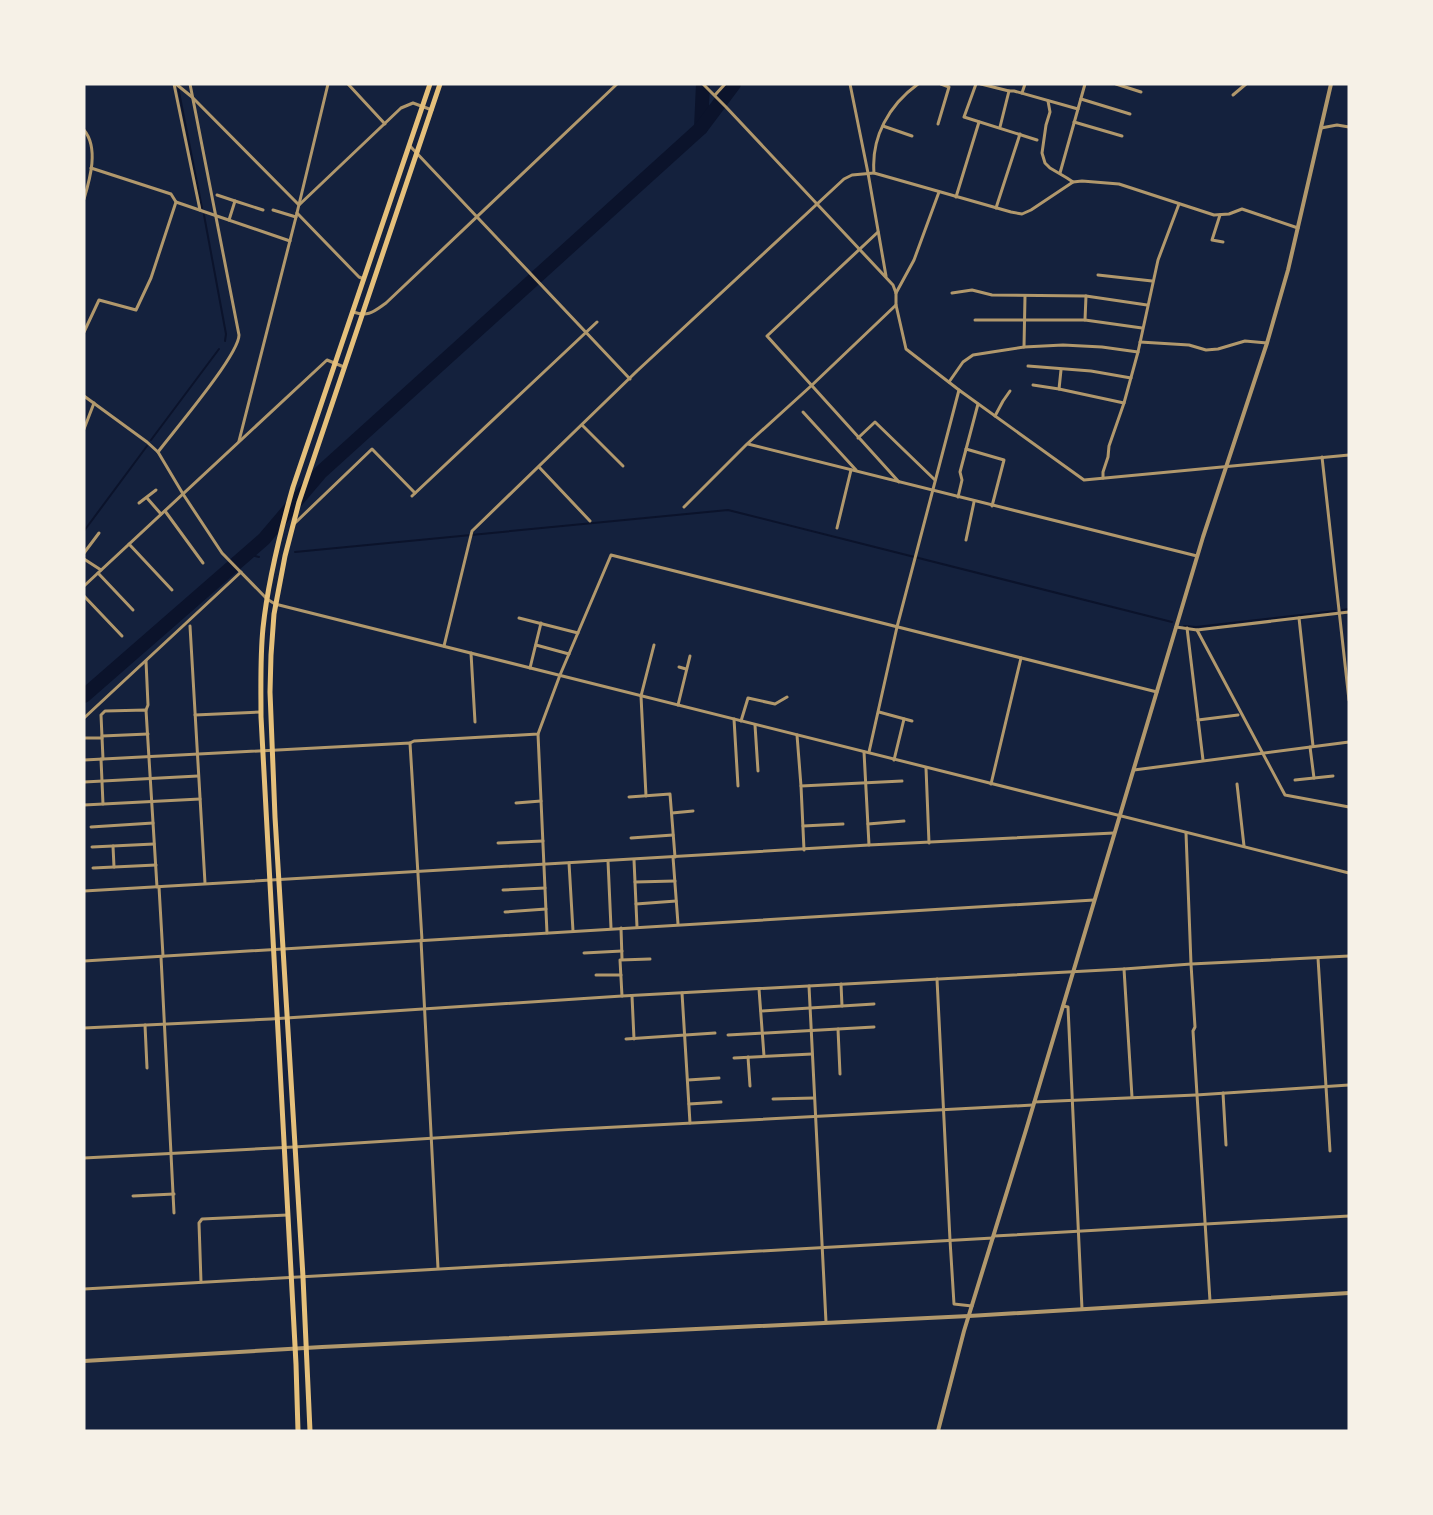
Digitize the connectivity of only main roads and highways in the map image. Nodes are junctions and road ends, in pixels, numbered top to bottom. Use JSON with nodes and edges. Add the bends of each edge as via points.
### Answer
{"nodes":[{"id":1,"x":430,"y":84,"type":"edge"},
{"id":2,"x":440,"y":84,"type":"edge"},
{"id":3,"x":298,"y":1431,"type":"edge"},
{"id":4,"x":310,"y":1431,"type":"edge"}],
"edges":[{"from":1,"to":3,"type":"main road","via":[[293,487],[267,599],[261,712]]},
{"from":2,"to":4,"type":"main road","via":[[308,474],[275,604],[270,692],[272,751]]}]}
